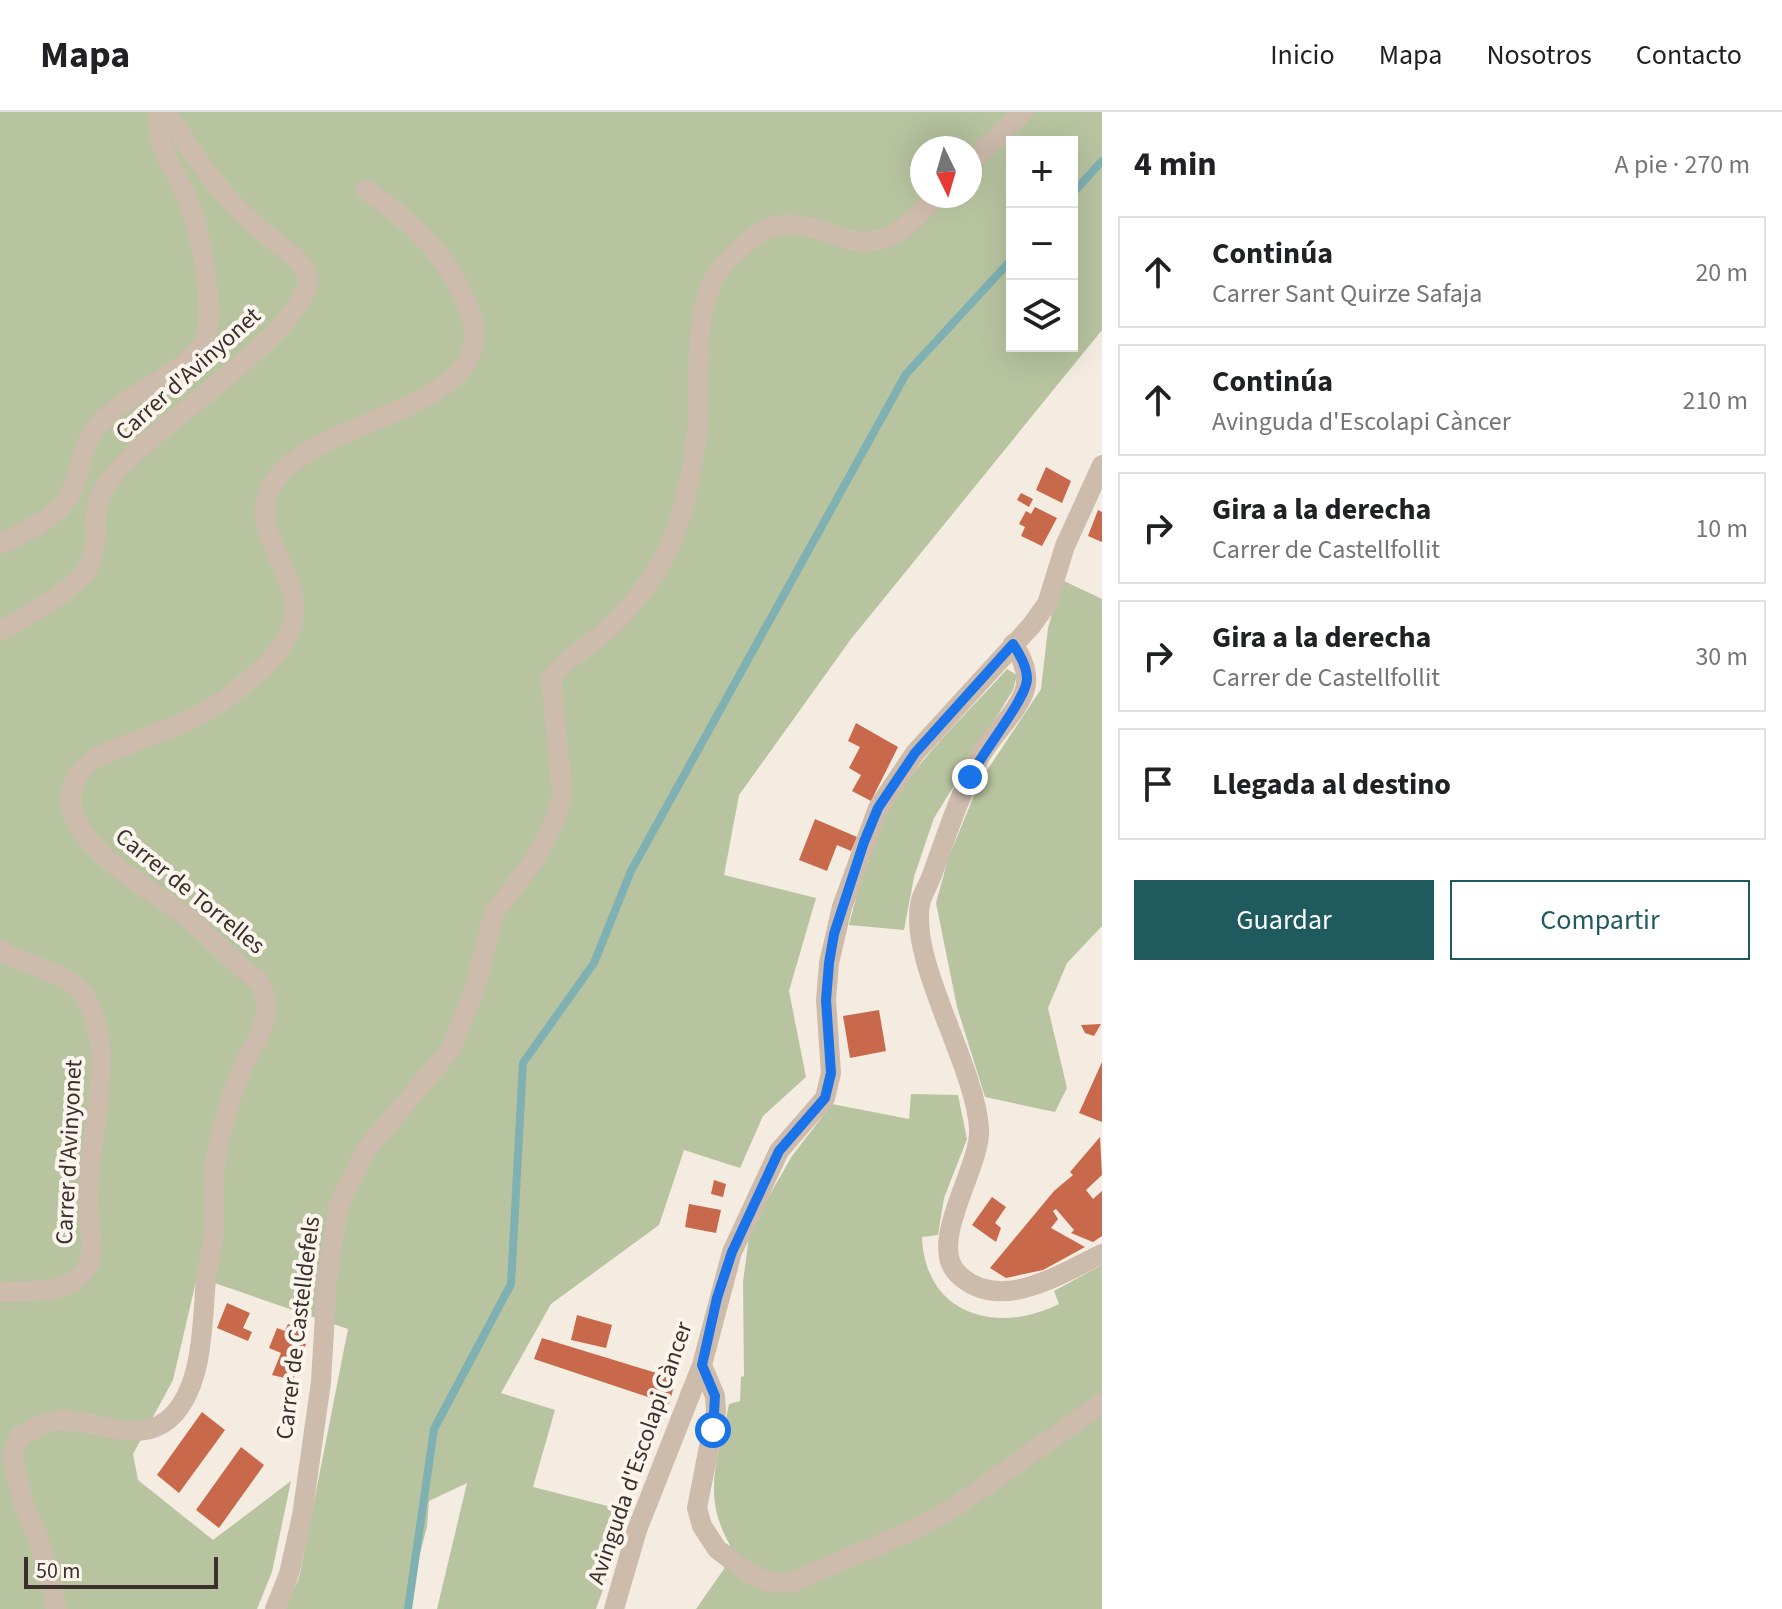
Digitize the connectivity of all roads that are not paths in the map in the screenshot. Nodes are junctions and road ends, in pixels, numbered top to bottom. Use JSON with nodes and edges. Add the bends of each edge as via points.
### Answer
{"nodes":[{"id":1,"x":160,"y":112,"type":"edge"},
{"id":2,"x":167,"y":112,"type":"edge"},
{"id":3,"x":1023,"y":112,"type":"edge"},
{"id":4,"x":982,"y":151,"type":"edge"},
{"id":5,"x":366,"y":190,"type":"dead end"},
{"id":6,"x":924,"y":208,"type":"edge"},
{"id":7,"x":1102,"y":465,"type":"edge"},
{"id":8,"x":0,"y":544,"type":"edge"},
{"id":9,"x":0,"y":631,"type":"edge"},
{"id":10,"x":1013,"y":644,"type":"junction"},
{"id":11,"x":0,"y":950,"type":"edge"},
{"id":12,"x":1102,"y":1254,"type":"edge"},
{"id":13,"x":0,"y":1292,"type":"edge"},
{"id":14,"x":702,"y":1365,"type":"junction"},
{"id":15,"x":1102,"y":1403,"type":"edge"},
{"id":16,"x":57,"y":1609,"type":"edge"},
{"id":17,"x":275,"y":1609,"type":"edge"},
{"id":18,"x":614,"y":1609,"type":"edge"}],
"edges":[{"from":1,"to":8,"type":"street","via":[[162,151],[189,203],[198,238],[208,318],[204,340],[174,369],[113,408],[96,427],[59,512]]},
{"from":2,"to":9,"type":"street","name":"Carrer d'Avinyonet","via":[[243,216],[303,266],[305,292],[275,335],[156,434],[108,483],[97,503],[87,571],[32,614]]},
{"from":3,"to":4,"type":"street"},
{"from":5,"to":16,"type":"street","name":"Carrer de Torrelles","via":[[429,242],[459,283],[477,337],[471,352],[432,396],[334,435],[285,466],[271,488],[266,521],[267,537],[292,582],[287,637],[249,681],[199,715],[90,761],[70,794],[73,814],[97,849],[141,888],[185,915],[259,981],[266,994],[266,1025],[242,1067],[218,1147],[199,1353],[186,1394],[174,1414],[155,1428],[131,1433],[104,1425],[47,1422],[20,1436],[12,1456]]},
{"from":6,"to":17,"type":"street","name":"Carrer de Castelldefels","via":[[899,231],[872,241],[780,223],[757,231],[710,284],[702,324],[697,432],[674,534],[652,578],[627,610],[551,678],[562,792],[556,818],[535,859],[494,913],[475,988],[451,1049],[366,1150],[339,1204],[302,1516]]},
{"from":7,"to":10,"type":"street","name":"Avinguda d'Escolapi Càncer","via":[[1065,546],[1047,604]]},
{"from":10,"to":12,"type":"street","via":[[1027,678],[1024,693],[958,796],[919,914],[925,952],[972,1089],[980,1130],[949,1234],[950,1262],[971,1284],[991,1292],[1012,1292]]},
{"from":10,"to":14,"type":"street","name":"Avinguda d'Escolapi Càncer","via":[[915,753],[878,808],[834,934],[826,1000],[831,1073],[825,1098],[779,1151],[746,1219],[717,1298]]},
{"from":11,"to":13,"type":"street","name":"Carrer d'Avinyonet","via":[[67,978],[78,988],[88,1000],[101,1052],[88,1195],[89,1264],[78,1279],[63,1286]]},
{"from":14,"to":15,"type":"street","via":[[716,1411],[697,1508],[702,1526],[717,1549],[767,1581],[790,1583],[913,1530],[955,1507]]},
{"from":14,"to":18,"type":"street","name":"Avinguda d'Escolapi Càncer","via":[[637,1530]]}]}
